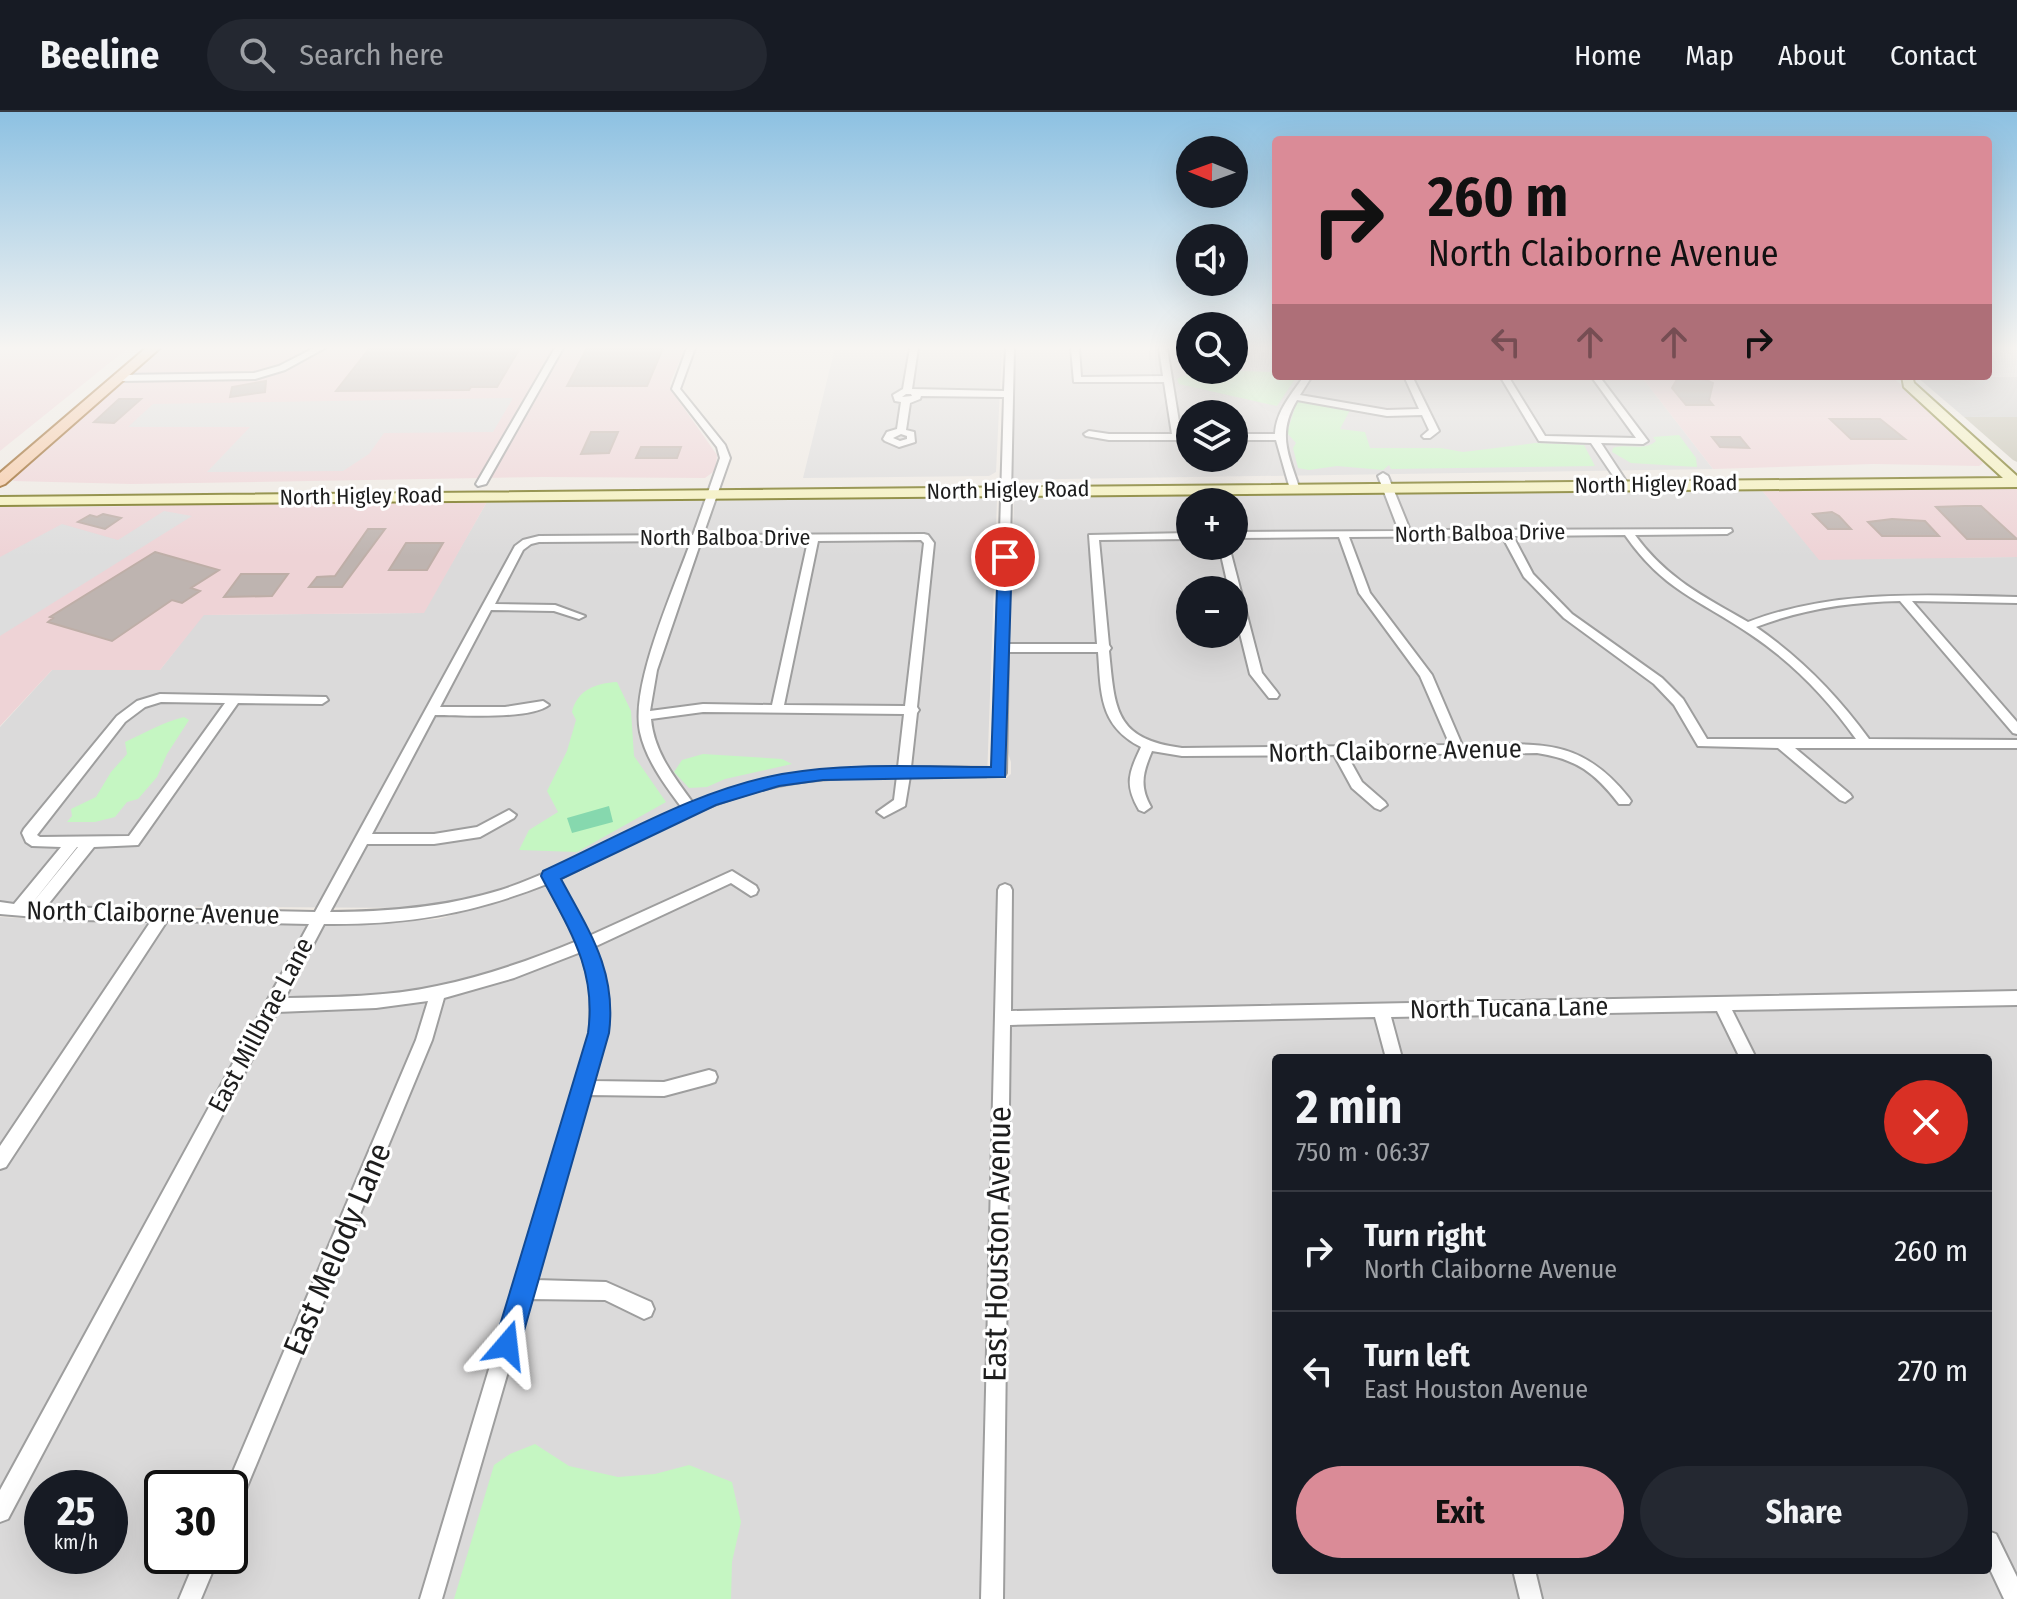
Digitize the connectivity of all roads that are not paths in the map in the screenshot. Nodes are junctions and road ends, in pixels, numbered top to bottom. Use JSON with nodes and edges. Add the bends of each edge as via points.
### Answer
{"nodes":[{"id":1,"x":53,"y":417,"type":"edge"},
{"id":2,"x":73,"y":417,"type":"edge"},
{"id":3,"x":519,"y":417,"type":"edge"},
{"id":4,"x":699,"y":417,"type":"edge"},
{"id":5,"x":905,"y":417,"type":"edge"},
{"id":6,"x":1008,"y":417,"type":"edge"},
{"id":7,"x":1281,"y":417,"type":"edge"},
{"id":8,"x":1427,"y":417,"type":"edge"},
{"id":9,"x":1529,"y":417,"type":"edge"},
{"id":10,"x":1626,"y":417,"type":"edge"},
{"id":11,"x":1955,"y":417,"type":"edge"},
{"id":12,"x":901,"y":431,"type":"dead end"},
{"id":13,"x":1089,"y":434,"type":"dead end"},
{"id":14,"x":1427,"y":436,"type":"dead end"},
{"id":15,"x":1176,"y":437,"type":"edge"},
{"id":16,"x":1248,"y":437,"type":"edge"},
{"id":17,"x":1278,"y":437,"type":"junction"},
{"id":18,"x":1594,"y":440,"type":"junction"},
{"id":19,"x":0,"y":461,"type":"edge"},
{"id":20,"x":2014,"y":476,"type":"edge"},
{"id":21,"x":1619,"y":479,"type":"junction"},
{"id":22,"x":0,"y":481,"type":"edge"},
{"id":23,"x":1385,"y":481,"type":"junction"},
{"id":24,"x":1292,"y":482,"type":"junction"},
{"id":25,"x":1006,"y":485,"type":"junction"},
{"id":26,"x":717,"y":487,"type":"junction"},
{"id":27,"x":0,"y":489,"type":"edge"},
{"id":28,"x":478,"y":490,"type":"junction"},
{"id":29,"x":223,"y":492,"type":"junction"},
{"id":30,"x":0,"y":501,"type":"edge"},
{"id":31,"x":1727,"y":531,"type":"dead end"},
{"id":32,"x":1628,"y":532,"type":"junction"},
{"id":33,"x":1506,"y":533,"type":"junction"},
{"id":34,"x":1343,"y":534,"type":"junction"},
{"id":35,"x":1411,"y":534,"type":"junction"},
{"id":36,"x":1248,"y":535,"type":"edge"},
{"id":37,"x":814,"y":536,"type":"junction"},
{"id":38,"x":1176,"y":536,"type":"edge"},
{"id":39,"x":699,"y":537,"type":"junction"},
{"id":40,"x":527,"y":542,"type":"joint"},
{"id":41,"x":1228,"y":560,"type":"edge"},
{"id":42,"x":1904,"y":599,"type":"junction"},
{"id":43,"x":2017,"y":600,"type":"edge"},
{"id":44,"x":488,"y":607,"type":"junction"},
{"id":45,"x":579,"y":616,"type":"dead end"},
{"id":46,"x":1746,"y":627,"type":"junction"},
{"id":47,"x":1004,"y":648,"type":"junction"},
{"id":48,"x":1105,"y":648,"type":"junction"},
{"id":49,"x":1273,"y":695,"type":"dead end"},
{"id":50,"x":234,"y":699,"type":"junction"},
{"id":51,"x":322,"y":700,"type":"dead end"},
{"id":52,"x":543,"y":705,"type":"dead end"},
{"id":53,"x":777,"y":709,"type":"junction"},
{"id":54,"x":913,"y":710,"type":"junction"},
{"id":55,"x":432,"y":711,"type":"junction"},
{"id":56,"x":643,"y":716,"type":"junction"},
{"id":57,"x":2017,"y":730,"type":"edge"},
{"id":58,"x":1781,"y":743,"type":"junction"},
{"id":59,"x":1865,"y":743,"type":"junction"},
{"id":60,"x":2017,"y":744,"type":"edge"},
{"id":61,"x":1148,"y":746,"type":"junction"},
{"id":62,"x":1458,"y":750,"type":"junction"},
{"id":63,"x":1339,"y":753,"type":"junction"},
{"id":64,"x":904,"y":773,"type":"junction"},
{"id":65,"x":1845,"y":797,"type":"dead end"},
{"id":66,"x":1624,"y":801,"type":"dead end"},
{"id":67,"x":1380,"y":805,"type":"dead end"},
{"id":68,"x":1144,"y":807,"type":"dead end"},
{"id":69,"x":691,"y":811,"type":"junction"},
{"id":70,"x":884,"y":812,"type":"dead end"},
{"id":71,"x":509,"y":815,"type":"dead end"},
{"id":72,"x":362,"y":839,"type":"junction"},
{"id":73,"x":91,"y":840,"type":"junction"},
{"id":74,"x":74,"y":841,"type":"junction"},
{"id":75,"x":550,"y":876,"type":"junction"},
{"id":76,"x":751,"y":890,"type":"dead end"},
{"id":77,"x":1005,"y":890,"type":"dead end"},
{"id":78,"x":0,"y":908,"type":"edge"},
{"id":79,"x":17,"y":911,"type":"junction"},
{"id":80,"x":34,"y":912,"type":"junction"},
{"id":81,"x":163,"y":914,"type":"junction"},
{"id":82,"x":319,"y":916,"type":"junction"},
{"id":83,"x":586,"y":943,"type":"junction"},
{"id":84,"x":438,"y":993,"type":"junction"},
{"id":85,"x":2017,"y":998,"type":"edge"},
{"id":86,"x":273,"y":1005,"type":"junction"},
{"id":87,"x":1722,"y":1005,"type":"junction"},
{"id":88,"x":1381,"y":1010,"type":"junction"},
{"id":89,"x":1001,"y":1018,"type":"junction"},
{"id":90,"x":1393,"y":1054,"type":"edge"},
{"id":91,"x":1746,"y":1054,"type":"edge"},
{"id":92,"x":709,"y":1077,"type":"dead end"},
{"id":93,"x":582,"y":1088,"type":"junction"},
{"id":94,"x":0,"y":1161,"type":"edge"},
{"id":95,"x":524,"y":1289,"type":"junction"},
{"id":96,"x":644,"y":1309,"type":"dead end"},
{"id":97,"x":244,"y":1470,"type":"edge"},
{"id":98,"x":0,"y":1511,"type":"edge"},
{"id":99,"x":1992,"y":1550,"type":"edge"},
{"id":100,"x":200,"y":1574,"type":"edge"},
{"id":101,"x":1525,"y":1574,"type":"edge"},
{"id":102,"x":190,"y":1599,"type":"edge"},
{"id":103,"x":431,"y":1599,"type":"edge"},
{"id":104,"x":992,"y":1599,"type":"edge"},
{"id":105,"x":1531,"y":1599,"type":"edge"},
{"id":106,"x":2016,"y":1599,"type":"edge"}],
"edges":[{"from":1,"to":19,"type":"main road"},
{"from":2,"to":22,"type":"main road"},
{"from":3,"to":28,"type":"street"},
{"from":4,"to":26,"type":"street","via":[[724,452]]},
{"from":5,"to":12,"type":"street"},
{"from":6,"to":25,"type":"street"},
{"from":7,"to":17,"type":"street"},
{"from":8,"to":14,"type":"street","via":[[1434,431]]},
{"from":9,"to":18,"type":"street","via":[[1542,439]]},
{"from":10,"to":18,"type":"street","via":[[1643,441]]},
{"from":11,"to":20,"type":"main road"},
{"from":13,"to":15,"type":"street"},
{"from":16,"to":17,"type":"street"},
{"from":17,"to":24,"type":"street"},
{"from":18,"to":21,"type":"street"},
{"from":20,"to":21,"type":"main road","name":"North Higley Road"},
{"from":21,"to":23,"type":"main road","name":"North Higley Road"},
{"from":23,"to":24,"type":"main road","name":"North Higley Road"},
{"from":23,"to":35,"type":"street"},
{"from":24,"to":25,"type":"main road","name":"North Higley Road"},
{"from":25,"to":26,"type":"main road","name":"North Higley Road"},
{"from":25,"to":47,"type":"street"},
{"from":26,"to":28,"type":"main road","name":"North Higley Road"},
{"from":26,"to":39,"type":"street"},
{"from":27,"to":29,"type":"main road","name":"North Higley Road"},
{"from":28,"to":29,"type":"main road","name":"North Higley Road"},
{"from":29,"to":30,"type":"main road","name":"North Higley Road"},
{"from":31,"to":32,"type":"street","name":"North Balboa Drive"},
{"from":32,"to":33,"type":"street","name":"North Balboa Drive"},
{"from":32,"to":46,"type":"street","via":[[1676,587]]},
{"from":33,"to":35,"type":"street","name":"North Balboa Drive"},
{"from":33,"to":58,"type":"street","via":[[1528,575],[1568,616],[1658,681],[1679,702],[1703,743]]},
{"from":34,"to":35,"type":"street","name":"North Balboa Drive"},
{"from":34,"to":36,"type":"street","name":"North Balboa Drive"},
{"from":34,"to":62,"type":"street","via":[[1365,593],[1426,675]]},
{"from":37,"to":39,"type":"street","name":"North Balboa Drive"},
{"from":37,"to":53,"type":"street"},
{"from":37,"to":54,"type":"street","name":"North Balboa Drive","via":[[924,537],[929,543]]},
{"from":38,"to":48,"type":"street","via":[[1093,537]]},
{"from":39,"to":40,"type":"street","name":"North Balboa Drive"},
{"from":39,"to":56,"type":"street","via":[[651,670]]},
{"from":40,"to":44,"type":"street","name":"East Millbrae Lane"},
{"from":41,"to":49,"type":"street","via":[[1256,674]]},
{"from":42,"to":43,"type":"street"},
{"from":42,"to":46,"type":"street","via":[[1825,601],[1775,613]]},
{"from":42,"to":57,"type":"street"},
{"from":44,"to":45,"type":"street","via":[[555,608]]},
{"from":44,"to":55,"type":"street","name":"East Millbrae Lane"},
{"from":46,"to":59,"type":"street","via":[[1818,683]]},
{"from":47,"to":48,"type":"street"},
{"from":47,"to":64,"type":"street","name":"North Claiborne Avenue","via":[[999,773]]},
{"from":48,"to":61,"type":"street","via":[[1112,715]]},
{"from":50,"to":51,"type":"street"},
{"from":50,"to":73,"type":"street","via":[[133,841]]},
{"from":50,"to":74,"type":"street","via":[[160,698],[121,719],[29,833],[37,842]]},
{"from":52,"to":55,"type":"street"},
{"from":53,"to":54,"type":"street"},
{"from":53,"to":56,"type":"street","via":[[703,708]]},
{"from":54,"to":64,"type":"street"},
{"from":55,"to":72,"type":"street","name":"East Millbrae Lane"},
{"from":56,"to":69,"type":"street","via":[[653,755]]},
{"from":58,"to":59,"type":"street"},
{"from":58,"to":65,"type":"street"},
{"from":59,"to":60,"type":"street"},
{"from":61,"to":63,"type":"street","name":"North Claiborne Avenue","via":[[1182,752]]},
{"from":61,"to":68,"type":"street","via":[[1134,780]]},
{"from":62,"to":63,"type":"street","name":"North Claiborne Avenue"},
{"from":62,"to":66,"type":"street","name":"North Claiborne Avenue","via":[[1561,751],[1598,770]]},
{"from":63,"to":67,"type":"street","via":[[1357,785]]},
{"from":64,"to":69,"type":"street","name":"North Claiborne Avenue","via":[[779,780]]},
{"from":64,"to":70,"type":"street","via":[[900,803]]},
{"from":69,"to":75,"type":"street","name":"North Claiborne Avenue"},
{"from":71,"to":72,"type":"street","via":[[480,832],[434,839]]},
{"from":72,"to":82,"type":"street","name":"East Millbrae Lane"},
{"from":73,"to":74,"type":"street"},
{"from":73,"to":80,"type":"street"},
{"from":74,"to":79,"type":"street"},
{"from":75,"to":82,"type":"street","name":"North Claiborne Avenue","via":[[448,909],[397,916]]},
{"from":75,"to":83,"type":"street"},
{"from":76,"to":83,"type":"street","via":[[732,876]]},
{"from":77,"to":89,"type":"street","name":"East Houston Avenue"},
{"from":78,"to":79,"type":"street","name":"North Claiborne Avenue"},
{"from":79,"to":80,"type":"street","name":"North Claiborne Avenue"},
{"from":80,"to":81,"type":"street","name":"North Claiborne Avenue"},
{"from":81,"to":82,"type":"street","name":"North Claiborne Avenue"},
{"from":81,"to":94,"type":"street"},
{"from":82,"to":86,"type":"street","name":"East Millbrae Lane"},
{"from":83,"to":84,"type":"street","via":[[521,970]]},
{"from":83,"to":93,"type":"street","via":[[597,971],[601,1012]]},
{"from":84,"to":86,"type":"street","via":[[352,1004]]},
{"from":84,"to":97,"type":"street","name":"East Melody Lane","via":[[424,1040]]},
{"from":85,"to":87,"type":"street","name":"North Tucana Lane"},
{"from":86,"to":98,"type":"street","name":"East Millbrae Lane"},
{"from":87,"to":88,"type":"street","name":"North Tucana Lane"},
{"from":87,"to":91,"type":"street"},
{"from":88,"to":89,"type":"street","name":"North Tucana Lane"},
{"from":88,"to":90,"type":"street"},
{"from":89,"to":104,"type":"street","name":"East Houston Avenue"},
{"from":92,"to":93,"type":"street","via":[[664,1089]]},
{"from":93,"to":95,"type":"street"},
{"from":95,"to":96,"type":"street","via":[[606,1291]]},
{"from":95,"to":103,"type":"street"},
{"from":99,"to":106,"type":"street"},
{"from":100,"to":102,"type":"street"},
{"from":101,"to":105,"type":"street"}]}
